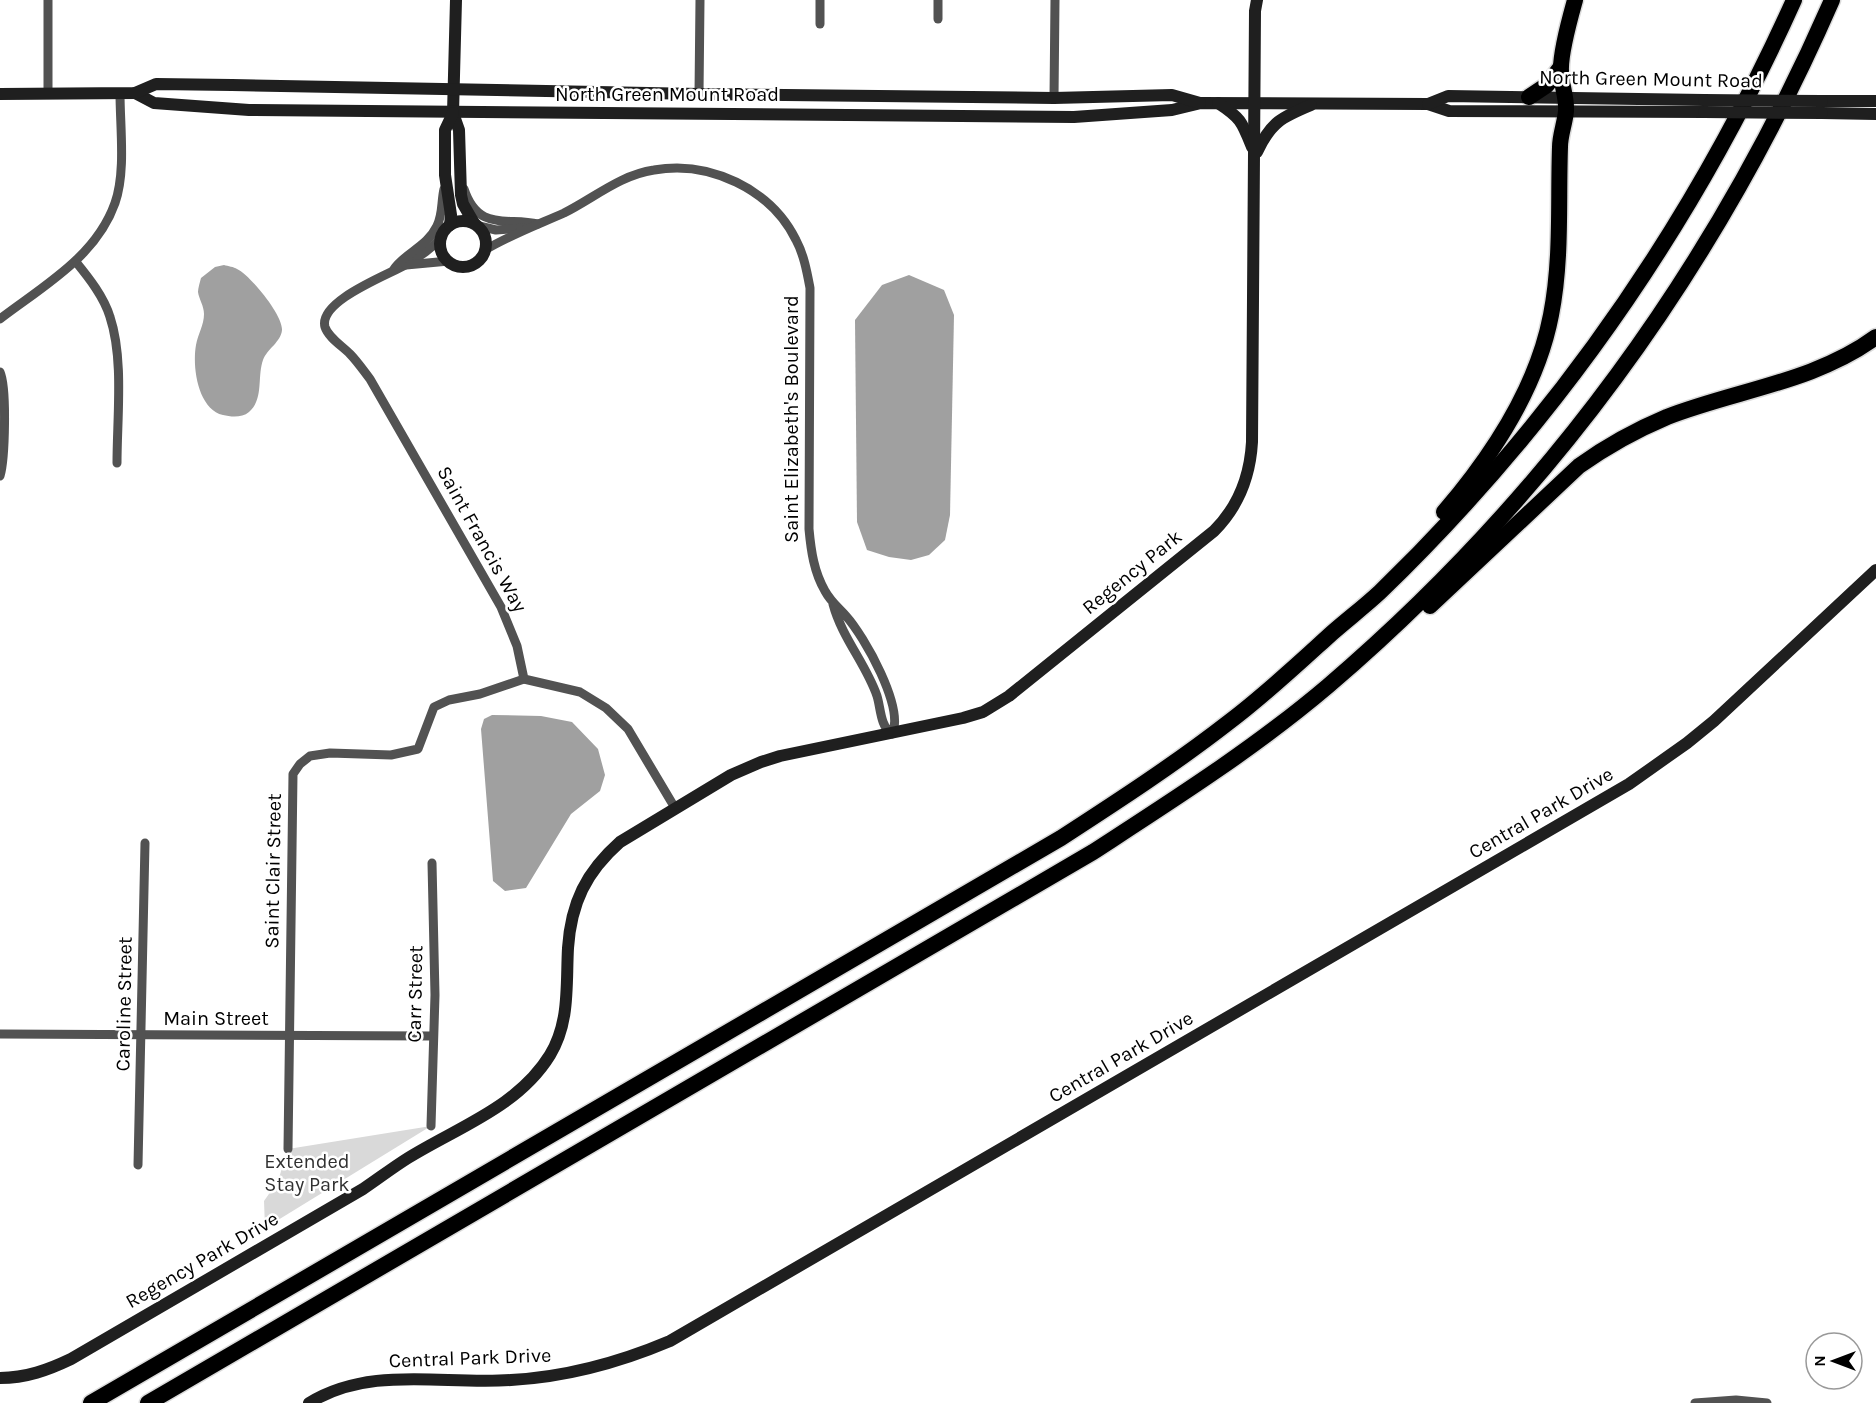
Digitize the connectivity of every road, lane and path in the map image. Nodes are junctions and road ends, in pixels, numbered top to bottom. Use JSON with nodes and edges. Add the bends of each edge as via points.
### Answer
{"nodes":[{"id":1,"x":48,"y":0,"type":"edge"},
{"id":2,"x":456,"y":0,"type":"edge"},
{"id":3,"x":700,"y":0,"type":"edge"},
{"id":4,"x":820,"y":0,"type":"edge"},
{"id":5,"x":938,"y":0,"type":"edge"},
{"id":6,"x":1055,"y":0,"type":"edge"},
{"id":7,"x":1257,"y":0,"type":"edge"},
{"id":8,"x":1575,"y":0,"type":"edge"},
{"id":9,"x":1794,"y":0,"type":"edge"},
{"id":10,"x":1832,"y":0,"type":"edge"},
{"id":11,"x":938,"y":19,"type":"dead end"},
{"id":12,"x":820,"y":24,"type":"dead end"},
{"id":13,"x":1560,"y":68,"type":"junction"},
{"id":14,"x":453,"y":91,"type":"junction"},
{"id":15,"x":0,"y":93,"type":"edge"},
{"id":16,"x":48,"y":93,"type":"junction"},
{"id":17,"x":120,"y":93,"type":"junction"},
{"id":18,"x":135,"y":93,"type":"junction"},
{"id":19,"x":699,"y":94,"type":"junction"},
{"id":20,"x":1529,"y":97,"type":"junction"},
{"id":21,"x":1054,"y":98,"type":"junction"},
{"id":22,"x":1876,"y":101,"type":"edge"},
{"id":23,"x":1256,"y":102,"type":"junction"},
{"id":24,"x":1201,"y":103,"type":"junction"},
{"id":25,"x":1217,"y":103,"type":"junction"},
{"id":26,"x":1315,"y":103,"type":"junction"},
{"id":27,"x":1428,"y":104,"type":"junction"},
{"id":28,"x":1566,"y":105,"type":"junction"},
{"id":29,"x":1822,"y":107,"type":"junction"},
{"id":30,"x":453,"y":113,"type":"junction"},
{"id":31,"x":1876,"y":114,"type":"edge"},
{"id":32,"x":1255,"y":155,"type":"junction"},
{"id":33,"x":459,"y":181,"type":"junction"},
{"id":34,"x":446,"y":184,"type":"junction"},
{"id":35,"x":450,"y":225,"type":"junction"},
{"id":36,"x":476,"y":225,"type":"junction"},
{"id":37,"x":534,"y":226,"type":"junction"},
{"id":38,"x":441,"y":238,"type":"junction"},
{"id":39,"x":485,"y":250,"type":"junction"},
{"id":40,"x":449,"y":261,"type":"junction"},
{"id":41,"x":76,"y":262,"type":"junction"},
{"id":42,"x":406,"y":265,"type":"junction"},
{"id":43,"x":393,"y":270,"type":"junction"},
{"id":44,"x":0,"y":319,"type":"edge"},
{"id":45,"x":1876,"y":337,"type":"edge"},
{"id":46,"x":0,"y":372,"type":"edge"},
{"id":47,"x":117,"y":463,"type":"dead end"},
{"id":48,"x":0,"y":476,"type":"edge"},
{"id":49,"x":1876,"y":570,"type":"edge"},
{"id":50,"x":1361,"y":607,"type":"junction"},
{"id":51,"x":524,"y":679,"type":"junction"},
{"id":52,"x":1327,"y":687,"type":"junction"},
{"id":53,"x":892,"y":734,"type":"junction"},
{"id":54,"x":675,"y":808,"type":"junction"},
{"id":55,"x":145,"y":843,"type":"dead end"},
{"id":56,"x":432,"y":862,"type":"dead end"},
{"id":57,"x":0,"y":1034,"type":"edge"},
{"id":58,"x":141,"y":1036,"type":"junction"},
{"id":59,"x":290,"y":1036,"type":"junction"},
{"id":60,"x":433,"y":1036,"type":"junction"},
{"id":61,"x":430,"y":1126,"type":"dead end"},
{"id":62,"x":288,"y":1149,"type":"dead end"},
{"id":63,"x":138,"y":1165,"type":"dead end"},
{"id":64,"x":0,"y":1378,"type":"edge"},
{"id":65,"x":91,"y":1403,"type":"edge"},
{"id":66,"x":148,"y":1403,"type":"edge"},
{"id":67,"x":309,"y":1403,"type":"edge"},
{"id":68,"x":1695,"y":1403,"type":"edge"},
{"id":69,"x":1767,"y":1403,"type":"edge"}],
"edges":[{"from":1,"to":16,"type":"street"},
{"from":2,"to":14,"type":"street"},
{"from":3,"to":19,"type":"street"},
{"from":4,"to":12,"type":"street"},
{"from":5,"to":11,"type":"street"},
{"from":6,"to":21,"type":"street"},
{"from":7,"to":23,"type":"street","name":"Regency Park"},
{"from":8,"to":13,"type":"highway"},
{"from":9,"to":50,"type":"highway","via":[[1708,173],[1606,333],[1472,497]]},
{"from":10,"to":52,"type":"highway","via":[[1738,189],[1620,373],[1488,532],[1412,610]]},
{"from":13,"to":20,"type":"highway","via":[[1547,85]]},
{"from":13,"to":28,"type":"highway"},
{"from":14,"to":18,"type":"street","name":"North Green Mount Road","via":[[156,84]]},
{"from":14,"to":19,"type":"street","name":"North Green Mount Road"},
{"from":14,"to":30,"type":"street"},
{"from":15,"to":16,"type":"street","name":"North Green Mount Road"},
{"from":16,"to":17,"type":"street","name":"North Green Mount Road"},
{"from":17,"to":18,"type":"street","name":"North Green Mount Road"},
{"from":17,"to":41,"type":"street","via":[[120,169],[115,202],[100,234]]},
{"from":18,"to":30,"type":"street","name":"North Green Mount Road","via":[[154,103],[208,108]]},
{"from":19,"to":21,"type":"street","name":"North Green Mount Road"},
{"from":20,"to":27,"type":"street","name":"North Green Mount Road","via":[[1448,96]]},
{"from":20,"to":28,"type":"street","name":"North Green Mount Road"},
{"from":21,"to":24,"type":"street","name":"North Green Mount Road","via":[[1172,95]]},
{"from":22,"to":29,"type":"street","name":"North Green Mount Road"},
{"from":23,"to":25,"type":"street","name":"North Green Mount Road"},
{"from":23,"to":26,"type":"street","name":"North Green Mount Road"},
{"from":23,"to":32,"type":"street","name":"Regency Park"},
{"from":24,"to":25,"type":"street","name":"North Green Mount Road"},
{"from":24,"to":30,"type":"street","name":"North Green Mount Road","via":[[1172,110],[1074,117]]},
{"from":25,"to":32,"type":"street","via":[[1236,115]]},
{"from":26,"to":27,"type":"street","name":"North Green Mount Road"},
{"from":26,"to":32,"type":"street","via":[[1275,124]]},
{"from":27,"to":28,"type":"street","name":"North Green Mount Road","via":[[1449,111]]},
{"from":28,"to":29,"type":"street","name":"North Green Mount Road","bridge":true},
{"from":28,"to":50,"type":"highway","via":[[1560,145],[1560,234],[1551,316],[1538,360],[1520,403],[1471,480],[1374,586]]},
{"from":29,"to":31,"type":"street","name":"North Green Mount Road"},
{"from":30,"to":33,"type":"street","via":[[459,130]]},
{"from":30,"to":34,"type":"street","via":[[445,130]]},
{"from":32,"to":53,"type":"street","name":"Regency Park","via":[[1251,464],[1237,503],[1214,531],[1009,696],[973,715]]},
{"from":33,"to":36,"type":"street","via":[[463,204]]},
{"from":33,"to":37,"type":"street","name":"Saint Elizabeth's Boulevard","via":[[471,203],[488,218],[526,221]]},
{"from":34,"to":35,"type":"street"},
{"from":34,"to":43,"type":"street","name":"Saint Francis Way","via":[[437,227],[425,244]]},
{"from":35,"to":36,"type":"street","name":"Saint Elizabeth's Boulevard","via":[[464,221]]},
{"from":35,"to":38,"type":"street"},
{"from":36,"to":37,"type":"street","name":"Saint Elizabeth's Boulevard","via":[[496,230]]},
{"from":36,"to":39,"type":"street","via":[[485,235]]},
{"from":37,"to":39,"type":"street","name":"Saint Elizabeth's Boulevard"},
{"from":37,"to":53,"type":"street","name":"Saint Elizabeth's Boulevard","via":[[632,176],[674,168],[714,173],[740,183],[762,198],[787,224],[802,252],[810,288],[811,548],[819,581],[846,616],[881,674],[892,706]]},
{"from":38,"to":40,"type":"street","via":[[441,248]]},
{"from":38,"to":42,"type":"street","name":"Saint Francis Way"},
{"from":39,"to":40,"type":"street","name":"Saint Elizabeth's Boulevard","via":[[472,265],[462,267]]},
{"from":40,"to":42,"type":"street","name":"Saint Francis Way"},
{"from":41,"to":44,"type":"street"},
{"from":41,"to":47,"type":"street","via":[[110,315],[118,353]]},
{"from":42,"to":43,"type":"street","name":"Saint Francis Way"},
{"from":43,"to":51,"type":"street","name":"Saint Francis Way","via":[[337,304],[326,316],[326,330],[370,379],[498,602],[518,646]]},
{"from":45,"to":52,"type":"highway","via":[[1816,369],[1668,417],[1602,450],[1579,466],[1456,584],[1370,659]]},
{"from":46,"to":48,"type":"street","via":[[4,464]]},
{"from":49,"to":67,"type":"street","name":"Central Park Drive","via":[[1714,721],[1621,789],[670,1341],[609,1363],[554,1376],[362,1381]]},
{"from":50,"to":65,"type":"highway","via":[[1231,721],[1061,838]]},
{"from":51,"to":54,"type":"street","via":[[580,692],[606,708],[628,729]]},
{"from":51,"to":59,"type":"street","name":"Saint Clair Street","via":[[434,707],[418,749],[391,755],[310,756],[293,774]]},
{"from":52,"to":66,"type":"highway","via":[[1211,774],[1093,852]]},
{"from":53,"to":54,"type":"street","name":"Regency Park","via":[[761,762]]},
{"from":54,"to":64,"type":"street","name":"Regency Park Drive","via":[[605,855],[577,897],[561,1031],[538,1073],[518,1093],[407,1158],[363,1189],[71,1359],[40,1372]]},
{"from":55,"to":58,"type":"street","name":"Caroline Street"},
{"from":56,"to":60,"type":"street","name":"Carr Street"},
{"from":57,"to":58,"type":"street","name":"Main Street"},
{"from":58,"to":59,"type":"street","name":"Main Street"},
{"from":58,"to":63,"type":"street","name":"Caroline Street"},
{"from":59,"to":60,"type":"street","name":"Main Street"},
{"from":59,"to":62,"type":"street","name":"Saint Clair Street"},
{"from":60,"to":61,"type":"street","name":"Carr Street"},
{"from":68,"to":69,"type":"street"}]}
